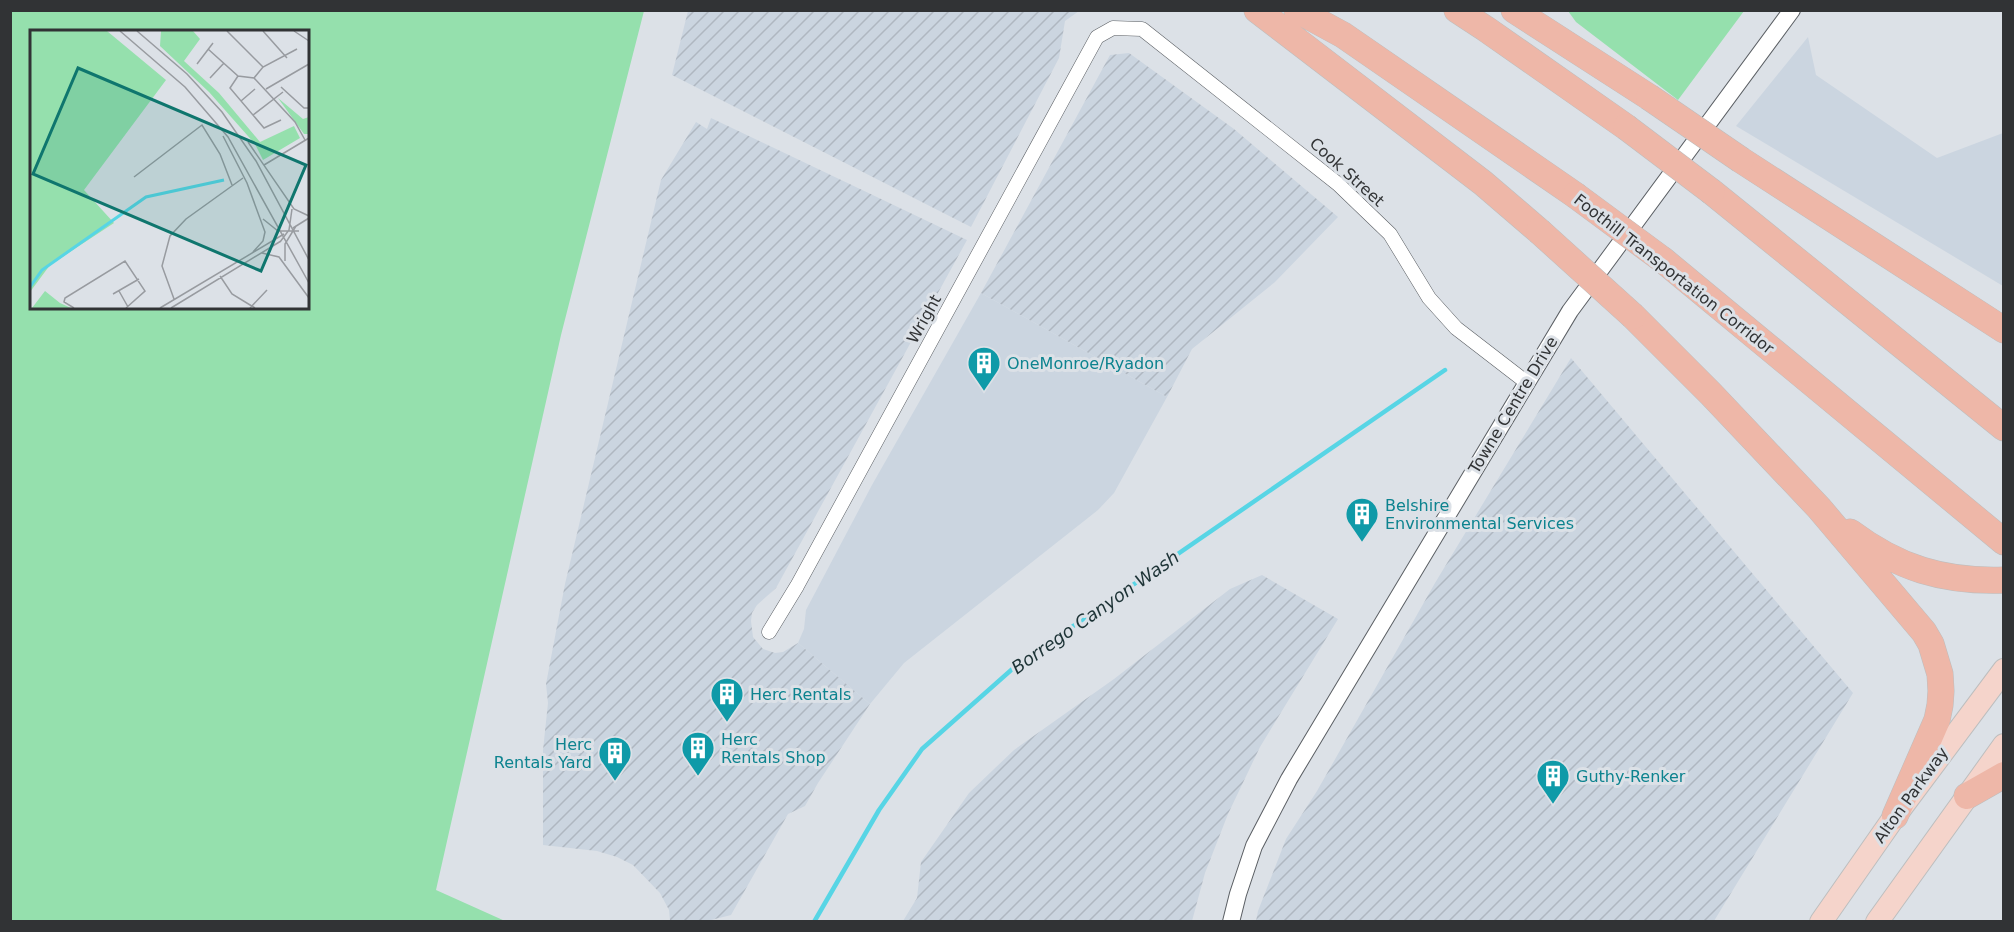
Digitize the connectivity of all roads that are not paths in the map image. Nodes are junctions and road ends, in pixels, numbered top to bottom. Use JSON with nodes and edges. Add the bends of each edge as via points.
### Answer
{"nodes":[{"id":1,"x":1257,"y":10,"type":"edge"},
{"id":2,"x":1297,"y":10,"type":"edge"},
{"id":3,"x":1457,"y":10,"type":"edge"},
{"id":4,"x":1514,"y":10,"type":"edge"},
{"id":5,"x":1792,"y":10,"type":"edge"},
{"id":6,"x":1113,"y":28,"type":"joint"},
{"id":7,"x":2004,"y":330,"type":"edge"},
{"id":8,"x":1526,"y":382,"type":"junction"},
{"id":9,"x":2004,"y":428,"type":"edge"},
{"id":10,"x":1819,"y":508,"type":"junction"},
{"id":11,"x":2004,"y":542,"type":"edge"},
{"id":12,"x":2004,"y":580,"type":"edge"},
{"id":13,"x":769,"y":632,"type":"dead end"},
{"id":14,"x":2004,"y":670,"type":"edge"},
{"id":15,"x":2004,"y":745,"type":"edge"},
{"id":16,"x":2004,"y":775,"type":"edge"},
{"id":17,"x":1967,"y":796,"type":"junction"},
{"id":18,"x":1895,"y":816,"type":"junction"},
{"id":19,"x":1231,"y":921,"type":"edge"},
{"id":20,"x":1821,"y":921,"type":"edge"},
{"id":21,"x":1877,"y":921,"type":"edge"}],
"edges":[{"from":1,"to":10,"type":"highway","bridge":true,"via":[[1483,183],[1539,231],[1634,316]]},
{"from":2,"to":11,"type":"highway","name":"Foothill Transportation Corridor","bridge":true,"via":[[1343,35],[1663,260]]},
{"from":3,"to":9,"type":"highway","bridge":true,"via":[[1712,192]]},
{"from":4,"to":7,"type":"highway","bridge":true},
{"from":5,"to":8,"type":"street","name":"Towne Centre Drive","via":[[1570,311]]},
{"from":6,"to":8,"type":"street","name":"Cook Street","via":[[1142,29],[1338,184],[1390,234],[1429,298],[1456,328]]},
{"from":6,"to":13,"type":"street","name":"Wright","via":[[1097,37]]},
{"from":8,"to":19,"type":"street","name":"Towne Centre Drive","via":[[1288,779],[1254,846]]},
{"from":10,"to":12,"type":"highway","via":[[1868,545],[1913,569],[1975,581]]},
{"from":10,"to":18,"type":"highway","via":[[1924,632],[1940,674],[1937,720]]},
{"from":14,"to":18,"type":"main road","name":"Alton Parkway"},
{"from":15,"to":17,"type":"main road"},
{"from":16,"to":17,"type":"highway"},
{"from":17,"to":21,"type":"main road"},
{"from":18,"to":20,"type":"main road","name":"Alton Parkway"}]}
